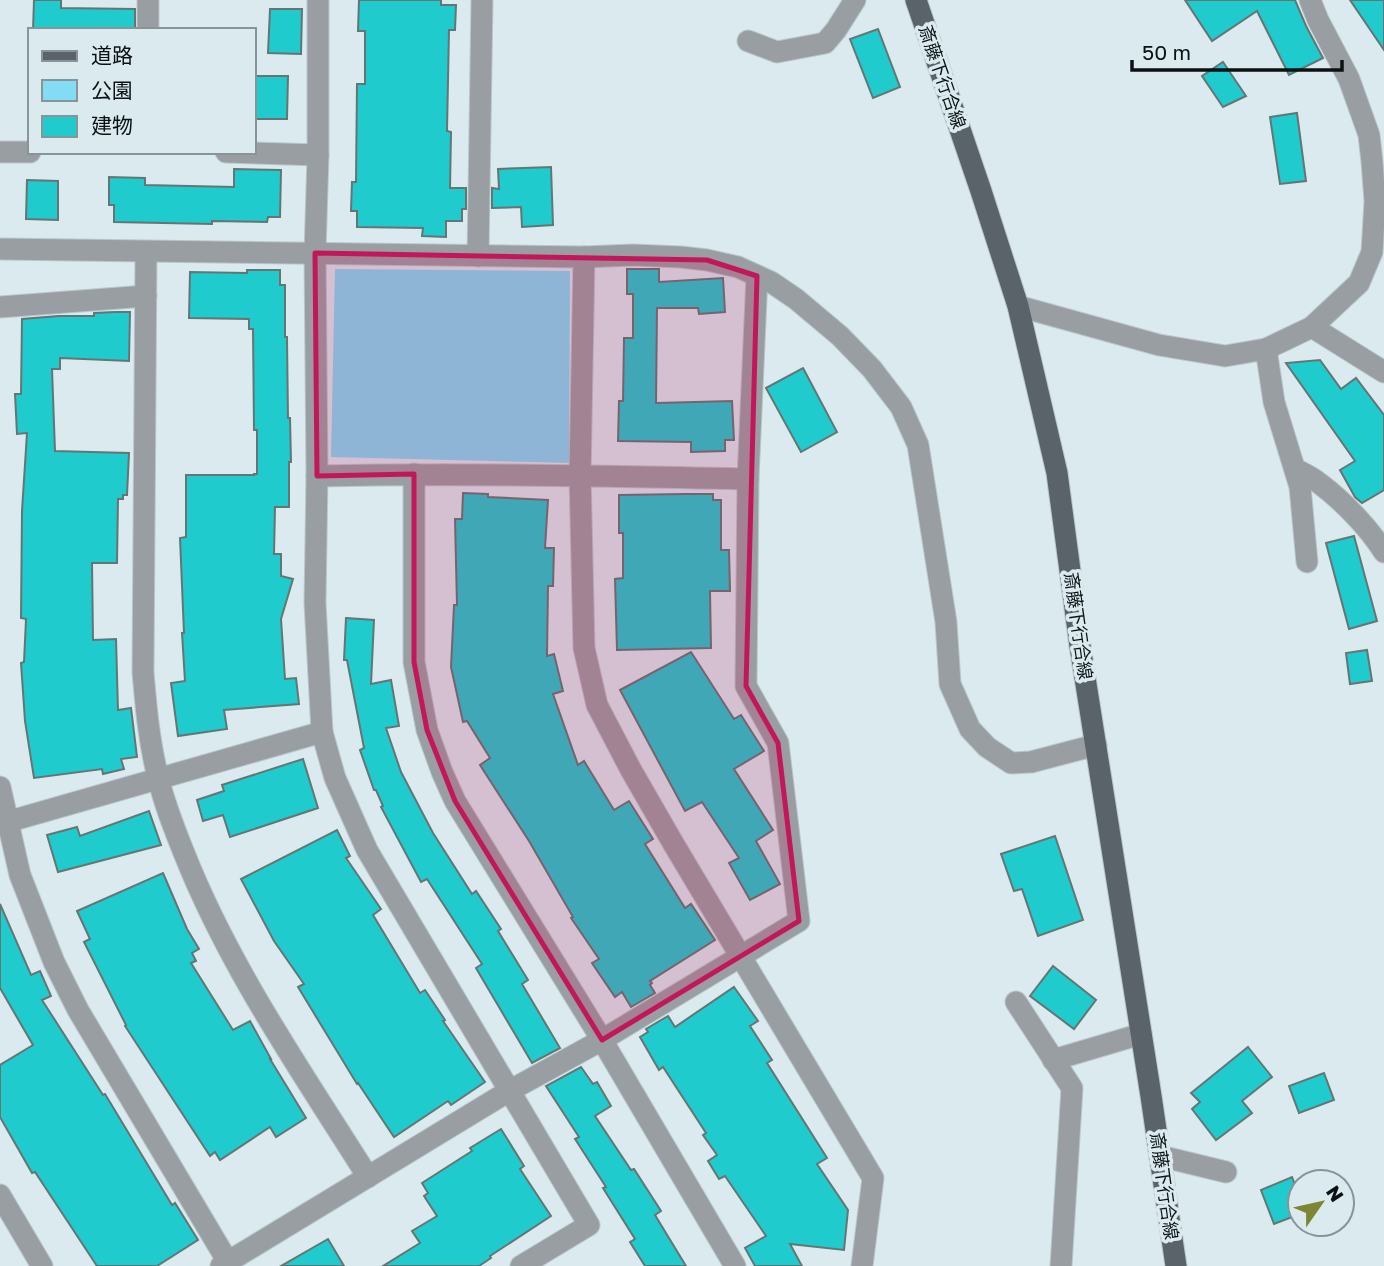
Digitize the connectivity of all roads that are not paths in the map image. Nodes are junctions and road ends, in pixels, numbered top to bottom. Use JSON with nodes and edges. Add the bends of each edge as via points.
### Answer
{"nodes":[{"id":1,"x":148,"y":0,"type":"edge"},
{"id":2,"x":318,"y":0,"type":"edge"},
{"id":3,"x":482,"y":0,"type":"edge"},
{"id":4,"x":855,"y":0,"type":"edge"},
{"id":5,"x":916,"y":0,"type":"edge"},
{"id":6,"x":1310,"y":0,"type":"edge"},
{"id":7,"x":149,"y":28,"type":"edge"},
{"id":8,"x":748,"y":41,"type":"dead end"},
{"id":9,"x":1378,"y":149,"type":"edge"},
{"id":10,"x":0,"y":152,"type":"edge"},
{"id":11,"x":28,"y":152,"type":"edge"},
{"id":12,"x":256,"y":153,"type":"edge"},
{"id":13,"x":317,"y":155,"type":"junction"},
{"id":14,"x":1379,"y":222,"type":"edge"},
{"id":15,"x":0,"y":249,"type":"edge"},
{"id":16,"x":146,"y":252,"type":"junction"},
{"id":17,"x":315,"y":253,"type":"junction"},
{"id":18,"x":478,"y":256,"type":"junction"},
{"id":19,"x":583,"y":257,"type":"junction"},
{"id":20,"x":757,"y":276,"type":"junction"},
{"id":21,"x":146,"y":296,"type":"junction"},
{"id":22,"x":1018,"y":306,"type":"junction"},
{"id":23,"x":0,"y":307,"type":"edge"},
{"id":24,"x":1312,"y":327,"type":"junction"},
{"id":25,"x":1266,"y":349,"type":"junction"},
{"id":26,"x":1384,"y":372,"type":"edge"},
{"id":27,"x":1295,"y":469,"type":"junction"},
{"id":28,"x":414,"y":474,"type":"junction"},
{"id":29,"x":580,"y":475,"type":"junction"},
{"id":30,"x":317,"y":476,"type":"junction"},
{"id":31,"x":748,"y":479,"type":"junction"},
{"id":32,"x":1384,"y":552,"type":"edge"},
{"id":33,"x":1307,"y":562,"type":"dead end"},
{"id":34,"x":322,"y":732,"type":"junction"},
{"id":35,"x":1096,"y":745,"type":"junction"},
{"id":36,"x":158,"y":778,"type":"junction"},
{"id":37,"x":0,"y":787,"type":"edge"},
{"id":38,"x":4,"y":823,"type":"edge"},
{"id":39,"x":740,"y":958,"type":"junction"},
{"id":40,"x":1016,"y":1002,"type":"dead end"},
{"id":41,"x":1141,"y":1034,"type":"junction"},
{"id":42,"x":601,"y":1040,"type":"junction"},
{"id":43,"x":1054,"y":1060,"type":"junction"},
{"id":44,"x":509,"y":1091,"type":"junction"},
{"id":45,"x":1160,"y":1156,"type":"junction"},
{"id":46,"x":1226,"y":1172,"type":"dead end"},
{"id":47,"x":368,"y":1177,"type":"junction"},
{"id":48,"x":0,"y":1195,"type":"edge"},
{"id":49,"x":225,"y":1264,"type":"edge"},
{"id":50,"x":42,"y":1266,"type":"edge"},
{"id":51,"x":521,"y":1266,"type":"edge"},
{"id":52,"x":735,"y":1266,"type":"edge"},
{"id":53,"x":862,"y":1266,"type":"edge"},
{"id":54,"x":1061,"y":1266,"type":"edge"},
{"id":55,"x":1176,"y":1266,"type":"edge"}],
"edges":[{"from":1,"to":7,"type":"street"},
{"from":2,"to":13,"type":"street"},
{"from":3,"to":18,"type":"street"},
{"from":4,"to":8,"type":"street","via":[[825,43],[777,51]]},
{"from":5,"to":22,"type":"main road","name":"斎藤下行合線"},
{"from":6,"to":9,"type":"street"},
{"from":9,"to":14,"type":"street","via":[[1375,201]]},
{"from":10,"to":11,"type":"street"},
{"from":12,"to":13,"type":"street"},
{"from":13,"to":17,"type":"street"},
{"from":14,"to":24,"type":"street","via":[[1359,283]]},
{"from":15,"to":16,"type":"street"},
{"from":16,"to":17,"type":"street"},
{"from":16,"to":21,"type":"street"},
{"from":17,"to":18,"type":"street"},
{"from":17,"to":30,"type":"street"},
{"from":18,"to":19,"type":"street"},
{"from":19,"to":20,"type":"street","via":[[707,260]]},
{"from":19,"to":29,"type":"street"},
{"from":20,"to":31,"type":"street"},
{"from":20,"to":35,"type":"street","via":[[796,299],[841,337],[901,407],[918,445],[946,622],[950,684],[970,729],[1011,763]]},
{"from":21,"to":23,"type":"street"},
{"from":21,"to":36,"type":"street","via":[[143,672]]},
{"from":22,"to":25,"type":"street","via":[[1159,345],[1225,356]]},
{"from":22,"to":35,"type":"main road","name":"斎藤下行合線","via":[[1057,473]]},
{"from":24,"to":25,"type":"street"},
{"from":24,"to":26,"type":"street"},
{"from":25,"to":27,"type":"street","via":[[1274,402]]},
{"from":27,"to":32,"type":"street","via":[[1319,482]]},
{"from":27,"to":33,"type":"street"},
{"from":28,"to":29,"type":"street"},
{"from":28,"to":30,"type":"street"},
{"from":28,"to":42,"type":"street","via":[[414,662],[427,730],[456,801]]},
{"from":29,"to":31,"type":"street"},
{"from":29,"to":39,"type":"street","via":[[584,648],[597,705]]},
{"from":30,"to":34,"type":"street","via":[[314,603]]},
{"from":31,"to":39,"type":"street","via":[[746,686],[778,743],[799,921]]},
{"from":34,"to":36,"type":"street"},
{"from":34,"to":44,"type":"street","via":[[335,778],[368,850]]},
{"from":35,"to":41,"type":"main road","name":"斎藤下行合線"},
{"from":36,"to":38,"type":"street"},
{"from":36,"to":47,"type":"street","via":[[198,888],[227,946]]},
{"from":37,"to":38,"type":"street"},
{"from":38,"to":49,"type":"street","via":[[54,962],[78,1010]]},
{"from":39,"to":42,"type":"street"},
{"from":39,"to":53,"type":"street","via":[[873,1178]]},
{"from":40,"to":43,"type":"street"},
{"from":41,"to":43,"type":"street"},
{"from":41,"to":45,"type":"main road","name":"斎藤下行合線"},
{"from":42,"to":44,"type":"street"},
{"from":42,"to":52,"type":"street"},
{"from":43,"to":54,"type":"street","via":[[1072,1088]]},
{"from":44,"to":47,"type":"street"},
{"from":44,"to":51,"type":"street","via":[[589,1225]]},
{"from":45,"to":46,"type":"street"},
{"from":45,"to":55,"type":"main road","name":"斎藤下行合線"},
{"from":47,"to":49,"type":"street"},
{"from":48,"to":50,"type":"street"}]}
